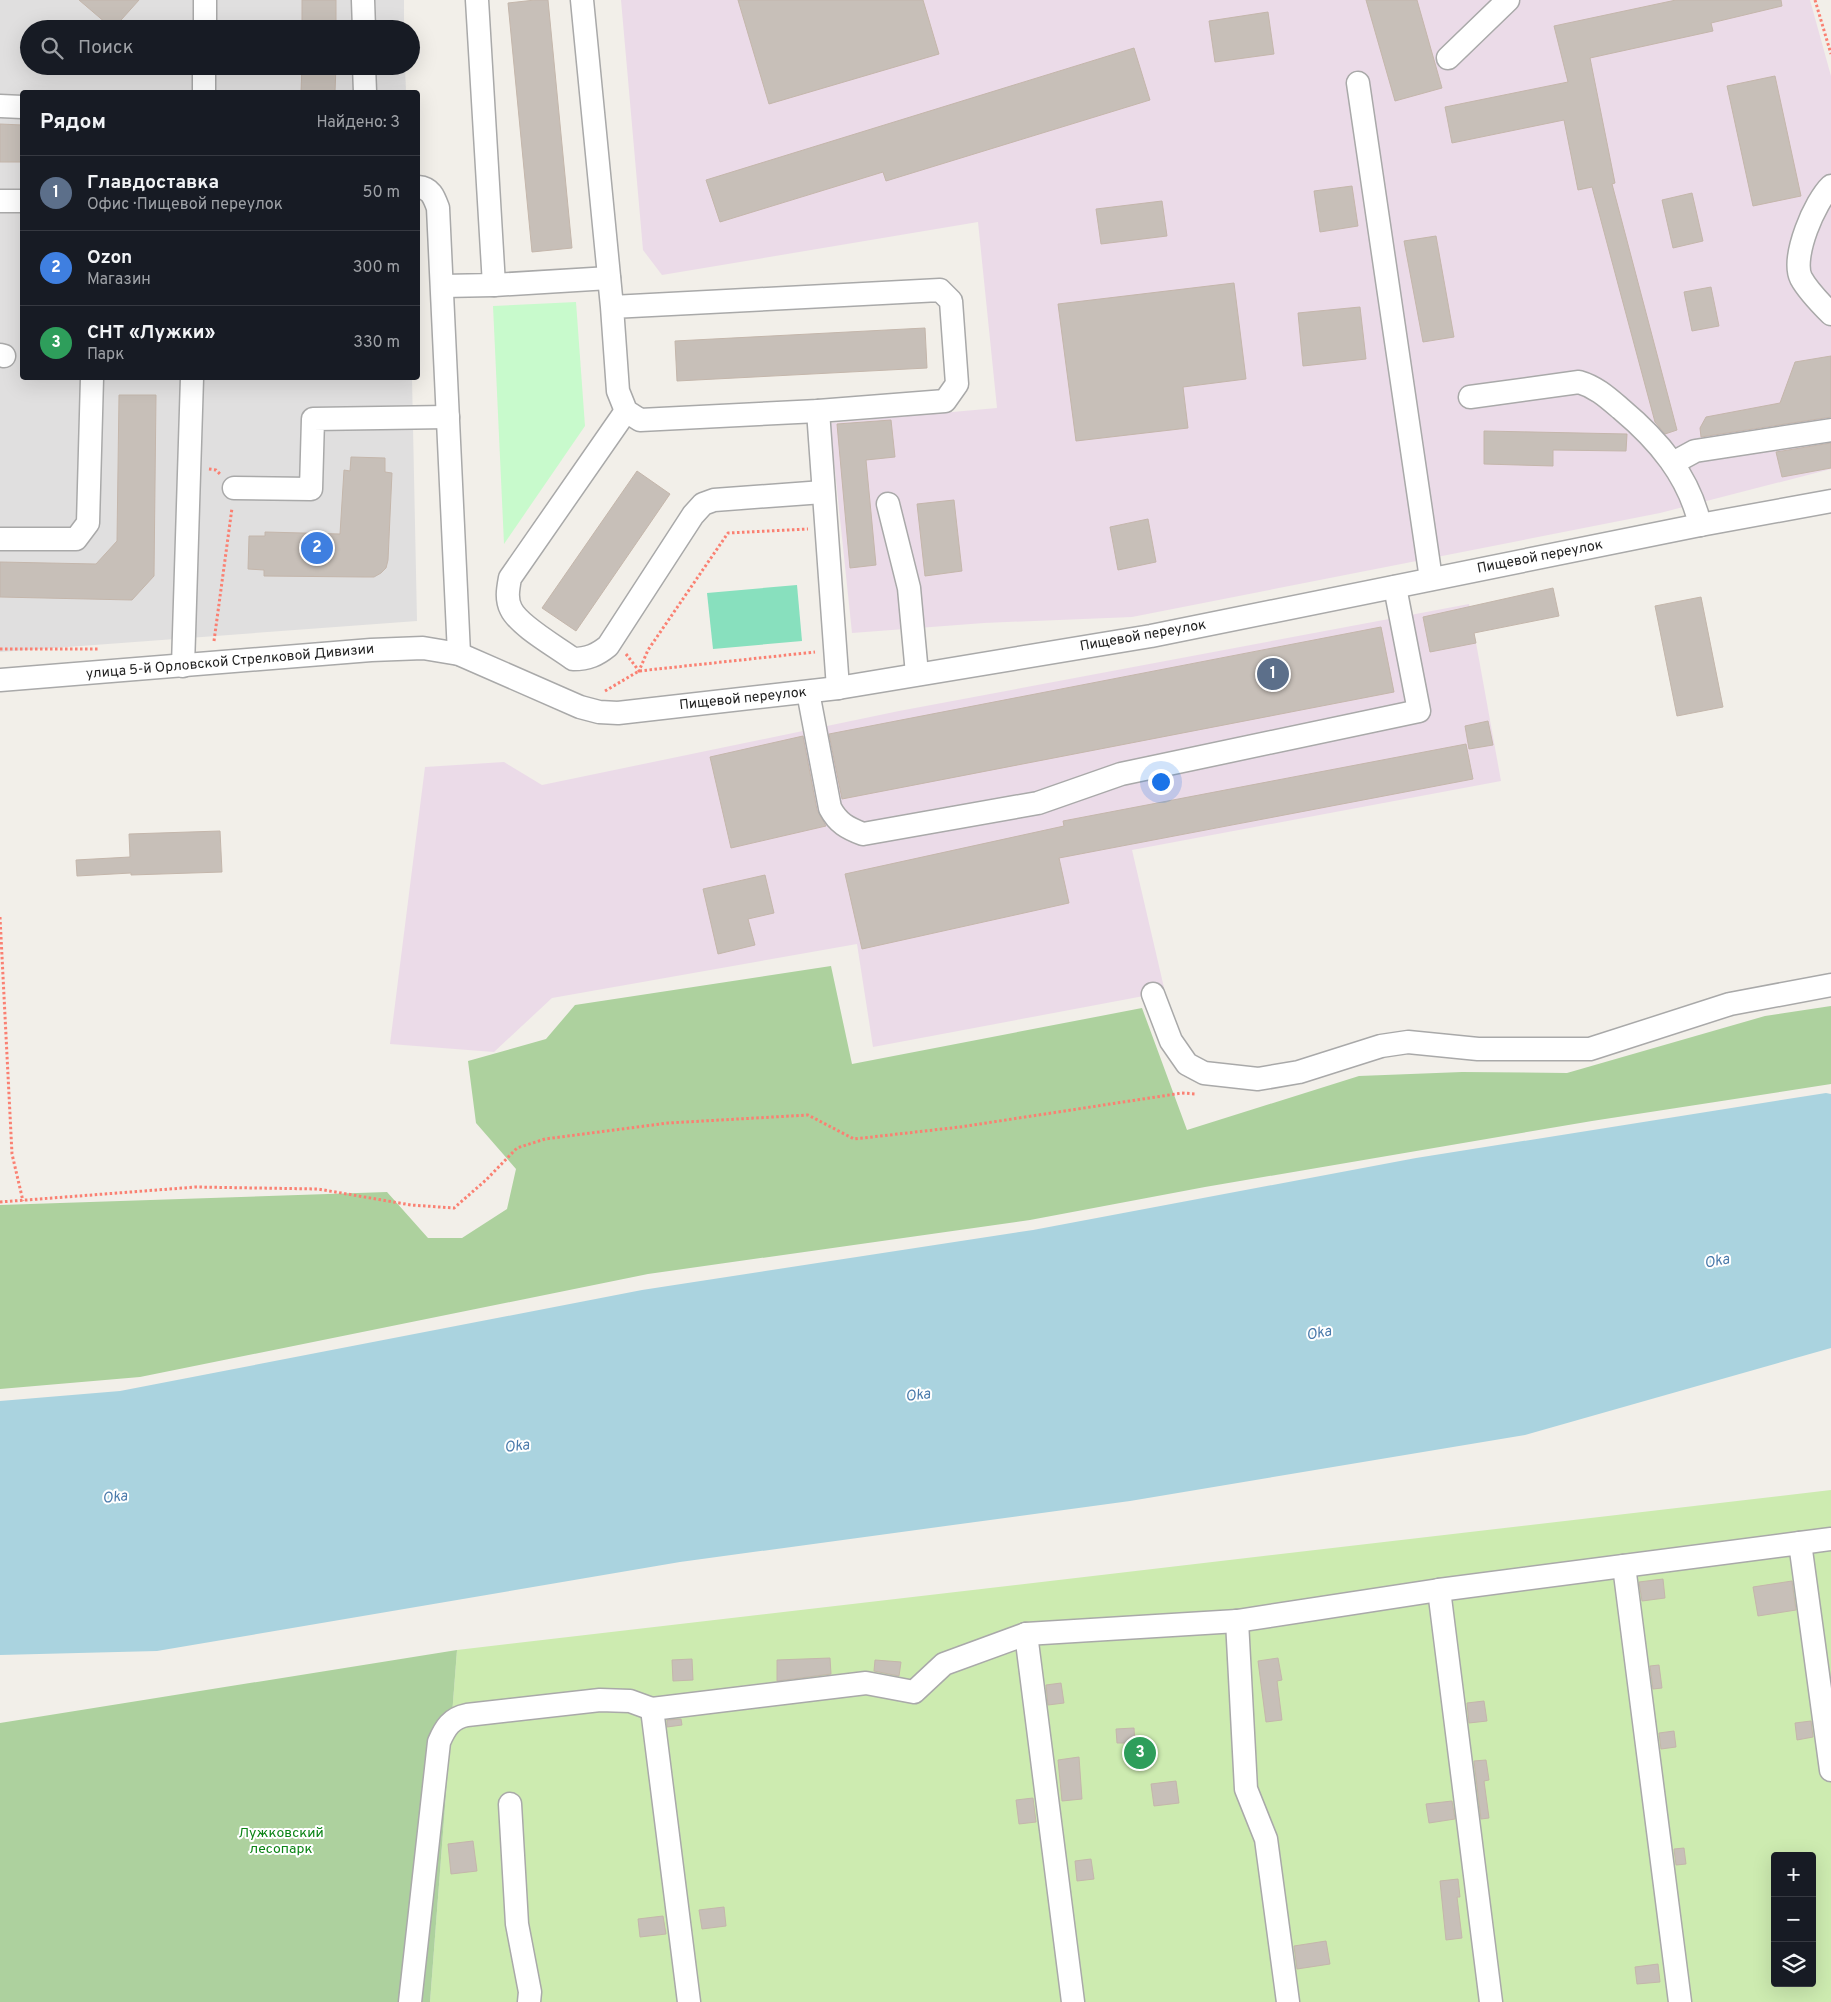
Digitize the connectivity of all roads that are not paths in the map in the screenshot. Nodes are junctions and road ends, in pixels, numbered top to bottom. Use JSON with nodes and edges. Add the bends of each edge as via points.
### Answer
{"nodes":[{"id":1,"x":205,"y":0,"type":"edge"},
{"id":2,"x":363,"y":0,"type":"edge"},
{"id":3,"x":477,"y":0,"type":"edge"},
{"id":4,"x":582,"y":0,"type":"edge"},
{"id":5,"x":1508,"y":0,"type":"edge"},
{"id":6,"x":204,"y":20,"type":"edge"},
{"id":7,"x":364,"y":20,"type":"edge"},
{"id":8,"x":1448,"y":58,"type":"dead end"},
{"id":9,"x":204,"y":75,"type":"edge"},
{"id":10,"x":364,"y":75,"type":"edge"},
{"id":11,"x":1358,"y":83,"type":"dead end"},
{"id":12,"x":204,"y":90,"type":"edge"},
{"id":13,"x":365,"y":90,"type":"edge"},
{"id":14,"x":0,"y":106,"type":"edge"},
{"id":15,"x":20,"y":107,"type":"edge"},
{"id":16,"x":1831,"y":186,"type":"edge"},
{"id":17,"x":420,"y":188,"type":"edge"},
{"id":18,"x":0,"y":201,"type":"edge"},
{"id":19,"x":20,"y":201,"type":"edge"},
{"id":20,"x":609,"y":278,"type":"junction"},
{"id":21,"x":494,"y":285,"type":"junction"},
{"id":22,"x":443,"y":286,"type":"junction"},
{"id":23,"x":612,"y":307,"type":"junction"},
{"id":24,"x":1831,"y":314,"type":"edge"},
{"id":25,"x":92,"y":380,"type":"edge"},
{"id":26,"x":192,"y":380,"type":"edge"},
{"id":27,"x":1470,"y":397,"type":"dead end"},
{"id":28,"x":626,"y":411,"type":"junction"},
{"id":29,"x":818,"y":411,"type":"junction"},
{"id":30,"x":448,"y":416,"type":"junction"},
{"id":31,"x":1831,"y":430,"type":"edge"},
{"id":32,"x":1673,"y":463,"type":"junction"},
{"id":33,"x":234,"y":488,"type":"road end"},
{"id":34,"x":823,"y":492,"type":"junction"},
{"id":35,"x":1831,"y":501,"type":"edge"},
{"id":36,"x":888,"y":504,"type":"dead end"},
{"id":37,"x":1700,"y":525,"type":"junction"},
{"id":38,"x":0,"y":539,"type":"edge"},
{"id":39,"x":1431,"y":579,"type":"junction"},
{"id":40,"x":1395,"y":586,"type":"junction"},
{"id":41,"x":459,"y":654,"type":"junction"},
{"id":42,"x":183,"y":666,"type":"junction"},
{"id":43,"x":918,"y":674,"type":"junction"},
{"id":44,"x":0,"y":680,"type":"edge"},
{"id":45,"x":838,"y":688,"type":"junction"},
{"id":46,"x":808,"y":692,"type":"junction"},
{"id":47,"x":1831,"y":986,"type":"edge"},
{"id":48,"x":1154,"y":994,"type":"dead end"},
{"id":49,"x":1831,"y":1539,"type":"edge"},
{"id":50,"x":1800,"y":1543,"type":"junction"},
{"id":51,"x":1624,"y":1566,"type":"junction"},
{"id":52,"x":1439,"y":1590,"type":"junction"},
{"id":53,"x":1237,"y":1620,"type":"junction"},
{"id":54,"x":1026,"y":1634,"type":"junction"},
{"id":55,"x":652,"y":1709,"type":"junction"},
{"id":56,"x":1831,"y":1770,"type":"edge"},
{"id":57,"x":510,"y":1804,"type":"dead end"},
{"id":58,"x":410,"y":2002,"type":"edge"},
{"id":59,"x":529,"y":2002,"type":"edge"},
{"id":60,"x":689,"y":2002,"type":"edge"},
{"id":61,"x":1074,"y":2002,"type":"edge"},
{"id":62,"x":1288,"y":2002,"type":"edge"},
{"id":63,"x":1491,"y":2002,"type":"edge"},
{"id":64,"x":1680,"y":2002,"type":"edge"}],
"edges":[{"from":1,"to":6,"type":"street"},
{"from":2,"to":7,"type":"street"},
{"from":3,"to":21,"type":"street"},
{"from":4,"to":20,"type":"street"},
{"from":5,"to":8,"type":"street"},
{"from":9,"to":12,"type":"street"},
{"from":10,"to":13,"type":"street"},
{"from":11,"to":39,"type":"street"},
{"from":14,"to":15,"type":"street"},
{"from":16,"to":24,"type":"street","via":[[1809,221],[1799,264],[1801,278]]},
{"from":17,"to":22,"type":"street","via":[[434,195],[438,208]]},
{"from":18,"to":19,"type":"street"},
{"from":20,"to":21,"type":"street"},
{"from":20,"to":23,"type":"street"},
{"from":21,"to":22,"type":"street"},
{"from":22,"to":30,"type":"street"},
{"from":23,"to":28,"type":"street","via":[[618,391]]},
{"from":23,"to":29,"type":"street","via":[[940,290],[951,301],[958,384],[945,401]]},
{"from":25,"to":38,"type":"street","via":[[88,523],[76,539]]},
{"from":26,"to":42,"type":"street"},
{"from":27,"to":32,"type":"street","via":[[1579,382],[1594,386],[1642,426]]},
{"from":28,"to":29,"type":"street","via":[[640,420]]},
{"from":28,"to":34,"type":"street","via":[[510,578],[507,594],[516,618],[573,658],[596,656],[608,646],[703,504],[714,500]]},
{"from":29,"to":34,"type":"street"},
{"from":30,"to":33,"type":"street","via":[[313,419],[311,489]]},
{"from":30,"to":41,"type":"street"},
{"from":31,"to":32,"type":"street","via":[[1695,451]]},
{"from":32,"to":37,"type":"street","via":[[1692,499]]},
{"from":34,"to":45,"type":"street"},
{"from":35,"to":37,"type":"street","name":"Пищевой переулок"},
{"from":36,"to":43,"type":"street","via":[[909,588]]},
{"from":37,"to":39,"type":"street","name":"Пищевой переулок"},
{"from":39,"to":40,"type":"street","name":"Пищевой переулок"},
{"from":40,"to":43,"type":"street","name":"Пищевой переулок","via":[[1151,636]]},
{"from":40,"to":46,"type":"street","via":[[1419,711],[1121,774],[1038,803],[863,834],[846,828],[830,808]]},
{"from":41,"to":42,"type":"street","name":"улица 5-й Орловской Стрелковой Дивизии","via":[[423,648],[371,650]]},
{"from":41,"to":46,"type":"street","name":"Пищевой переулок","via":[[580,707],[599,712],[618,713]]},
{"from":42,"to":44,"type":"street","name":"улица 5-й Орловской Стрелковой Дивизии"},
{"from":43,"to":45,"type":"street","name":"Пищевой переулок"},
{"from":45,"to":46,"type":"street","name":"Пищевой переулок"},
{"from":47,"to":48,"type":"street","via":[[1730,1004],[1590,1049],[1478,1049],[1408,1042],[1381,1046],[1299,1072],[1258,1079],[1204,1073],[1188,1064],[1172,1042]]},
{"from":49,"to":50,"type":"street"},
{"from":50,"to":51,"type":"street"},
{"from":50,"to":56,"type":"street"},
{"from":51,"to":52,"type":"street"},
{"from":51,"to":64,"type":"street"},
{"from":52,"to":53,"type":"street"},
{"from":52,"to":63,"type":"street"},
{"from":53,"to":54,"type":"street"},
{"from":53,"to":62,"type":"street","via":[[1246,1789],[1266,1839]]},
{"from":54,"to":55,"type":"street","via":[[944,1664],[914,1692],[866,1683]]},
{"from":54,"to":61,"type":"street"},
{"from":55,"to":58,"type":"street","via":[[630,1701],[600,1700],[467,1715],[445,1727],[438,1742]]},
{"from":55,"to":60,"type":"street"},
{"from":57,"to":59,"type":"street","via":[[517,1924],[530,1992]]}]}
